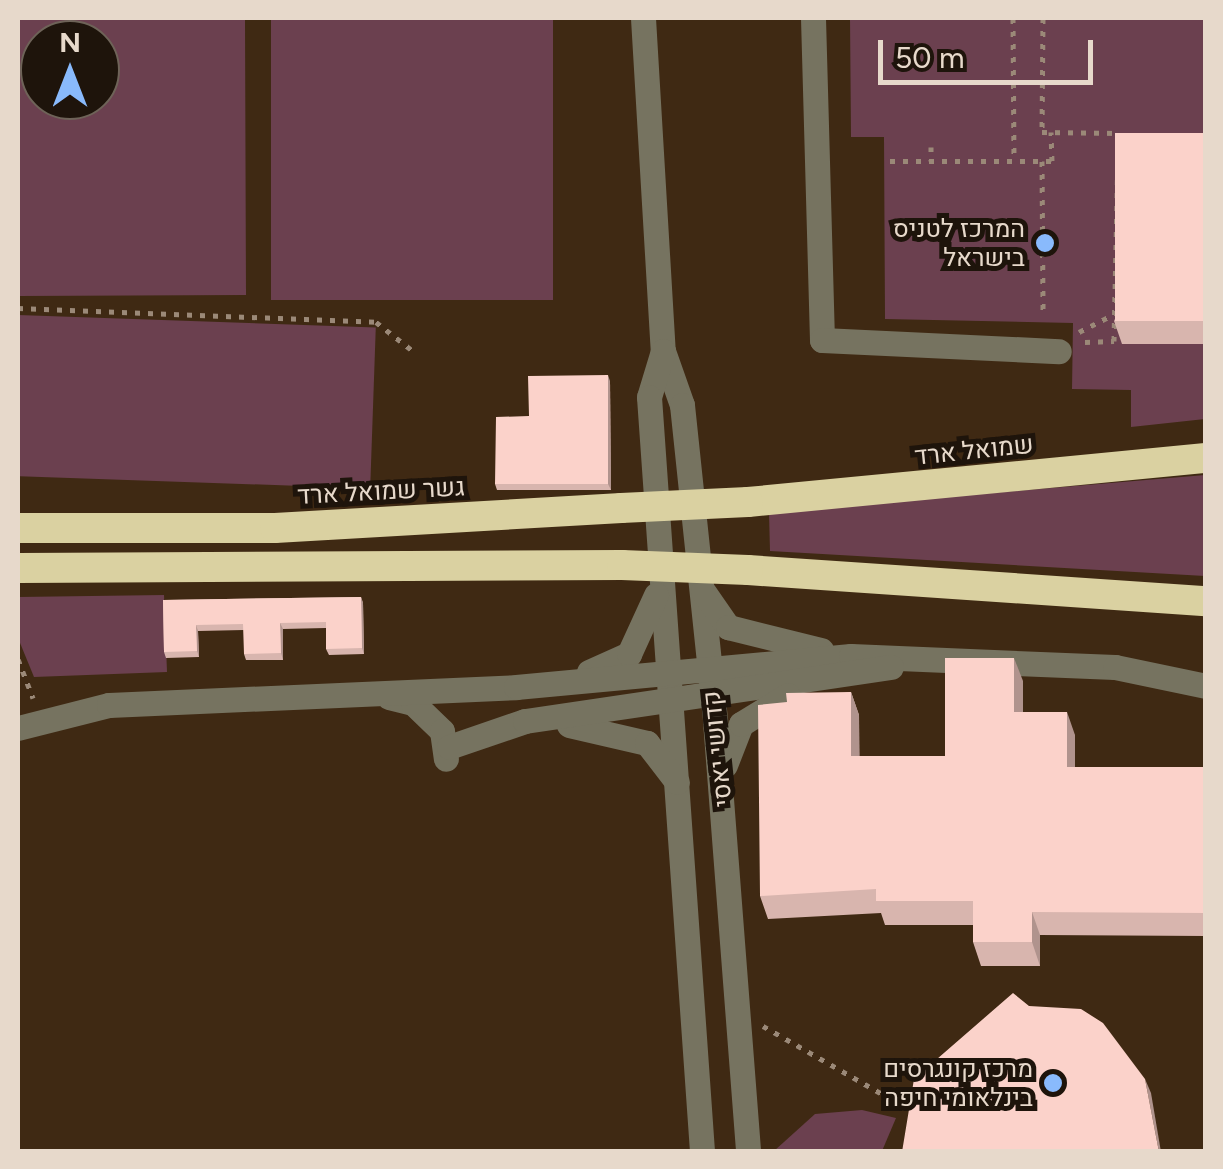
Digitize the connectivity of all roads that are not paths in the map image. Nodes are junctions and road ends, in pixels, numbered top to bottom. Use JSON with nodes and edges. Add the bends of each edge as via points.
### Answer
{"nodes":[{"id":1,"x":643,"y":18,"type":"edge"},
{"id":2,"x":812,"y":18,"type":"edge"},
{"id":3,"x":663,"y":351,"type":"junction"},
{"id":4,"x":1059,"y":351,"type":"dead end"},
{"id":5,"x":1206,"y":458,"type":"edge"},
{"id":6,"x":748,"y":502,"type":"joint"},
{"id":7,"x":18,"y":528,"type":"edge"},
{"id":8,"x":660,"y":566,"type":"junction"},
{"id":9,"x":18,"y":568,"type":"edge"},
{"id":10,"x":697,"y":580,"type":"junction"},
{"id":11,"x":1206,"y":600,"type":"edge"},
{"id":12,"x":852,"y":665,"type":"junction"},
{"id":13,"x":671,"y":672,"type":"junction"},
{"id":14,"x":710,"y":682,"type":"junction"},
{"id":15,"x":1206,"y":686,"type":"edge"},
{"id":16,"x":516,"y":687,"type":"junction"},
{"id":17,"x":374,"y":694,"type":"junction"},
{"id":18,"x":673,"y":700,"type":"junction"},
{"id":19,"x":524,"y":720,"type":"junction"},
{"id":20,"x":28,"y":723,"type":"edge"},
{"id":21,"x":721,"y":780,"type":"junction"},
{"id":22,"x":678,"y":782,"type":"junction"},
{"id":23,"x":702,"y":1152,"type":"edge"},
{"id":24,"x":748,"y":1152,"type":"edge"}],
"edges":[{"from":1,"to":3,"type":"street","name":"קדושי יאסי"},
{"from":2,"to":4,"type":"street","via":[[822,340]]},
{"from":3,"to":8,"type":"street","name":"קדושי יאסי","via":[[648,398]]},
{"from":3,"to":10,"type":"street","name":"קדושי יאסי","via":[[682,405]]},
{"from":5,"to":6,"type":"highway","name":"שמואל ארד"},
{"from":6,"to":7,"type":"highway","name":"גשר שמואל ארד","bridge":true,"via":[[275,528]]},
{"from":8,"to":13,"type":"street","name":"קדושי יאסי"},
{"from":8,"to":16,"type":"street","via":[[649,626],[629,654]]},
{"from":9,"to":11,"type":"highway","bridge":true,"via":[[622,565]]},
{"from":10,"to":12,"type":"street","via":[[728,627]]},
{"from":10,"to":14,"type":"street","name":"קדושי יאסי"},
{"from":12,"to":14,"type":"street"},
{"from":12,"to":15,"type":"street","via":[[1115,667]]},
{"from":12,"to":21,"type":"street","via":[[777,699],[741,724]]},
{"from":13,"to":14,"type":"street"},
{"from":13,"to":16,"type":"street"},
{"from":13,"to":18,"type":"street","name":"קדושי יאסי"},
{"from":14,"to":18,"type":"street"},
{"from":14,"to":21,"type":"street","name":"קדושי יאסי"},
{"from":16,"to":17,"type":"street"},
{"from":17,"to":19,"type":"street","via":[[413,704],[447,755]]},
{"from":17,"to":20,"type":"street"},
{"from":18,"to":19,"type":"street"},
{"from":18,"to":22,"type":"street","name":"קדושי יאסי"},
{"from":19,"to":22,"type":"street","via":[[627,734],[660,754]]},
{"from":21,"to":24,"type":"street","name":"קדושי יאסי"},
{"from":22,"to":23,"type":"street","name":"קדושי יאסי"}]}
